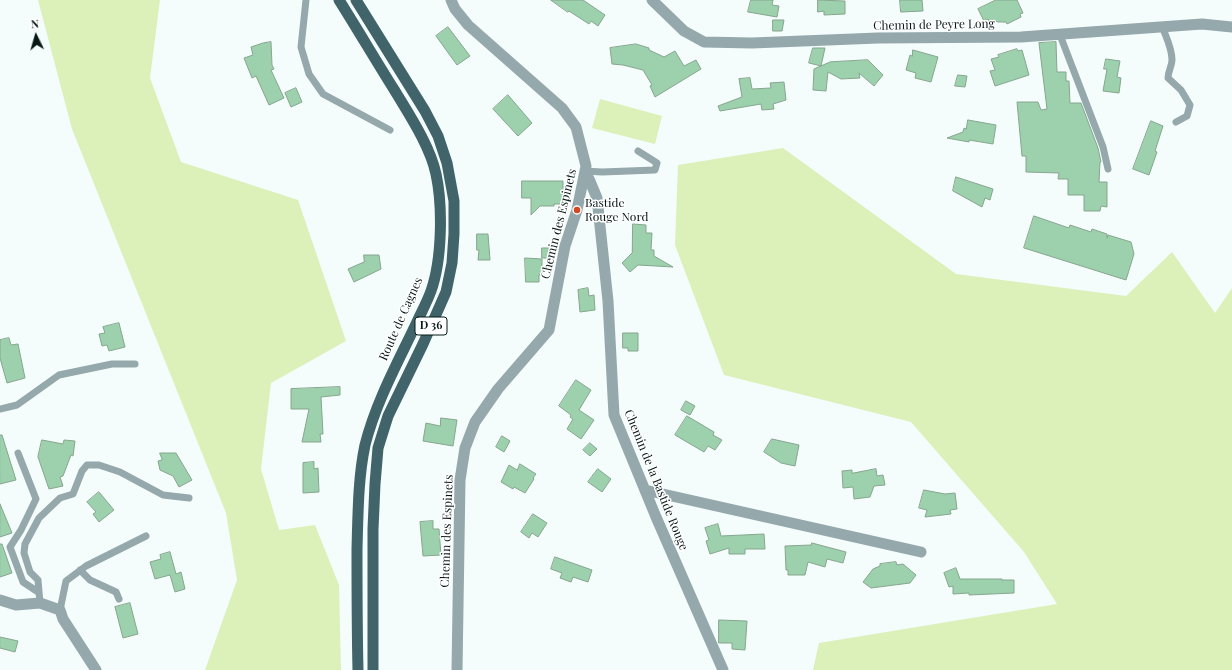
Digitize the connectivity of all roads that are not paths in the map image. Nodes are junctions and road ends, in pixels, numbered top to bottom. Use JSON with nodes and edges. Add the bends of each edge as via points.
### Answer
{"nodes":[{"id":1,"x":306,"y":0,"type":"edge"},
{"id":2,"x":339,"y":0,"type":"edge"},
{"id":3,"x":356,"y":0,"type":"edge"},
{"id":4,"x":451,"y":0,"type":"edge"},
{"id":5,"x":652,"y":0,"type":"edge"},
{"id":6,"x":1162,"y":26,"type":"junction"},
{"id":7,"x":1232,"y":27,"type":"edge"},
{"id":8,"x":1060,"y":35,"type":"junction"},
{"id":9,"x":1176,"y":122,"type":"dead end"},
{"id":10,"x":390,"y":130,"type":"dead end"},
{"id":11,"x":638,"y":151,"type":"dead end"},
{"id":12,"x":1108,"y":169,"type":"dead end"},
{"id":13,"x":585,"y":172,"type":"junction"},
{"id":14,"x":135,"y":364,"type":"dead end"},
{"id":15,"x":0,"y":409,"type":"edge"},
{"id":16,"x":18,"y":453,"type":"dead end"},
{"id":17,"x":645,"y":490,"type":"junction"},
{"id":18,"x":189,"y":498,"type":"dead end"},
{"id":19,"x":146,"y":536,"type":"dead end"},
{"id":20,"x":921,"y":552,"type":"dead end"},
{"id":21,"x":80,"y":570,"type":"junction"},
{"id":22,"x":39,"y":598,"type":"junction"},
{"id":23,"x":119,"y":599,"type":"dead end"},
{"id":24,"x":0,"y":600,"type":"edge"},
{"id":25,"x":60,"y":610,"type":"junction"},
{"id":26,"x":96,"y":670,"type":"edge"},
{"id":27,"x":358,"y":670,"type":"edge"},
{"id":28,"x":373,"y":670,"type":"edge"},
{"id":29,"x":457,"y":670,"type":"edge"},
{"id":30,"x":723,"y":670,"type":"edge"}],
"edges":[{"from":1,"to":10,"type":"lane","via":[[301,47],[309,74],[323,94]]},
{"from":2,"to":27,"type":"main road","name":"Route de Cagnes","number":"D 36","via":[[424,143],[436,174],[440,207],[440,236],[431,291],[383,392],[365,446],[360,479],[358,528]]},
{"from":3,"to":28,"type":"main road","number":"D 36","via":[[438,136],[447,164],[454,202],[452,263],[446,292],[388,416],[378,448],[375,484]]},
{"from":4,"to":13,"type":"street","name":"Chemin des Espinets","via":[[468,25],[562,108],[576,127],[586,166]]},
{"from":5,"to":8,"type":"street","name":"Chemin de Peyre Long","via":[[684,31],[704,42]]},
{"from":6,"to":7,"type":"street","name":"Chemin de Peyre Long","via":[[1202,24]]},
{"from":6,"to":8,"type":"street","name":"Chemin de Peyre Long"},
{"from":6,"to":9,"type":"lane","via":[[1172,61],[1168,78],[1181,90],[1190,105],[1187,116]]},
{"from":8,"to":12,"type":"lane","via":[[1103,147]]},
{"from":11,"to":13,"type":"lane","via":[[657,163],[655,170]]},
{"from":13,"to":17,"type":"street","name":"Chemin de la Bastide Rouge","via":[[597,198],[608,301],[614,415]]},
{"from":13,"to":29,"type":"street","name":"Chemin des Espinets","via":[[577,210],[564,246],[549,330],[498,389],[475,422],[465,448],[460,480]]},
{"from":14,"to":15,"type":"lane","via":[[112,364],[59,375],[17,405]]},
{"from":16,"to":22,"type":"lane","via":[[36,499],[22,530],[10,547],[23,582]]},
{"from":17,"to":20,"type":"street"},
{"from":17,"to":30,"type":"street","name":"Chemin de la Bastide Rouge"},
{"from":18,"to":22,"type":"lane","via":[[163,495],[120,472],[99,465],[87,465],[73,494],[60,498],[39,518],[25,544],[24,553],[30,572],[38,580]]},
{"from":19,"to":21,"type":"lane"},
{"from":21,"to":23,"type":"lane","via":[[90,580],[116,592]]},
{"from":21,"to":25,"type":"lane","via":[[66,580]]},
{"from":22,"to":24,"type":"street","via":[[16,605]]},
{"from":22,"to":25,"type":"street"},
{"from":25,"to":26,"type":"street","via":[[63,619]]}]}
